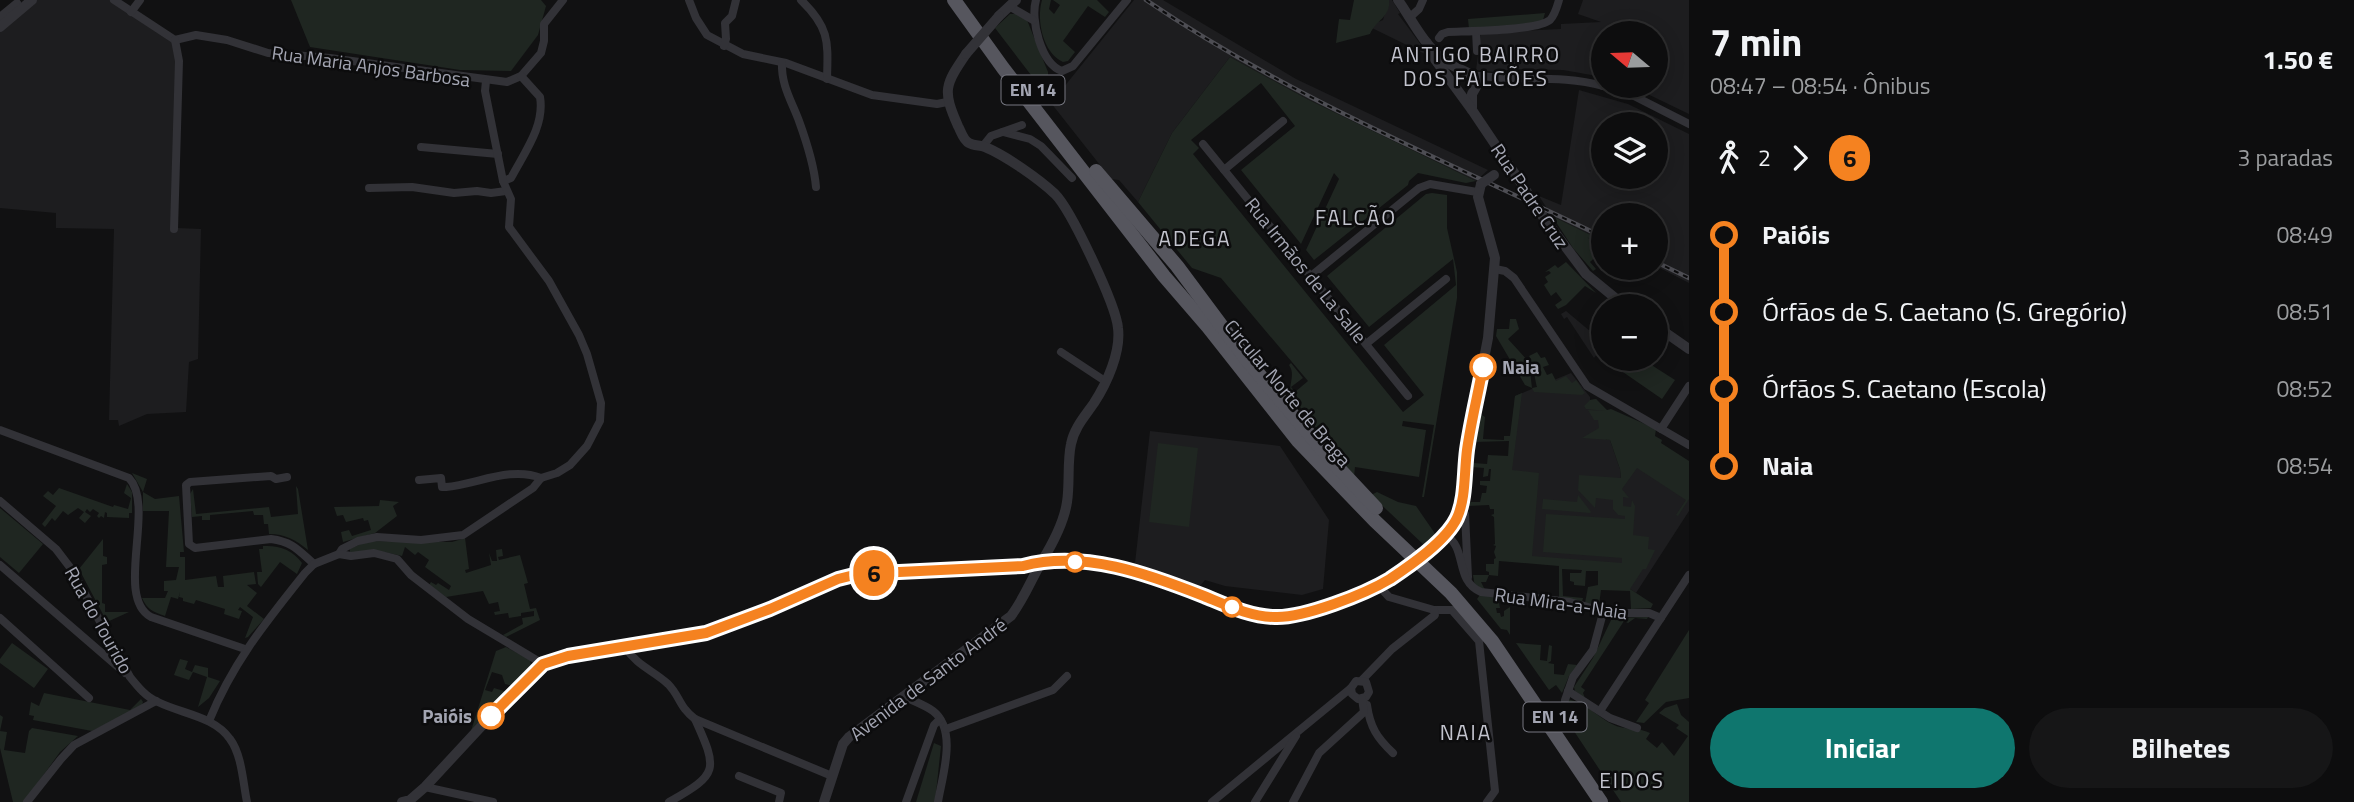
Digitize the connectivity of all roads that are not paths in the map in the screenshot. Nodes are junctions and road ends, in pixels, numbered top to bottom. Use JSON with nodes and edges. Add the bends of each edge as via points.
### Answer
{"nodes":[{"id":1,"x":32,"y":0,"type":"edge"},
{"id":2,"x":114,"y":0,"type":"edge"},
{"id":3,"x":140,"y":0,"type":"edge"},
{"id":4,"x":563,"y":0,"type":"edge"},
{"id":5,"x":690,"y":0,"type":"edge"},
{"id":6,"x":736,"y":0,"type":"edge"},
{"id":7,"x":801,"y":0,"type":"edge"},
{"id":8,"x":954,"y":0,"type":"edge"},
{"id":9,"x":966,"y":0,"type":"edge"},
{"id":10,"x":1036,"y":0,"type":"edge"},
{"id":11,"x":1127,"y":0,"type":"edge"},
{"id":12,"x":1559,"y":0,"type":"edge"},
{"id":13,"x":1398,"y":1,"type":"edge"},
{"id":14,"x":1013,"y":3,"type":"edge"},
{"id":15,"x":1422,"y":3,"type":"edge"},
{"id":16,"x":18,"y":4,"type":"edge"},
{"id":17,"x":131,"y":12,"type":"junction"},
{"id":18,"x":0,"y":17,"type":"edge"},
{"id":19,"x":1409,"y":18,"type":"junction"},
{"id":20,"x":1033,"y":20,"type":"junction"},
{"id":21,"x":0,"y":27,"type":"edge"},
{"id":22,"x":1476,"y":31,"type":"junction"},
{"id":23,"x":1439,"y":38,"type":"dead end"},
{"id":24,"x":175,"y":40,"type":"junction"},
{"id":25,"x":1427,"y":43,"type":"junction"},
{"id":26,"x":724,"y":46,"type":"junction"},
{"id":27,"x":1477,"y":51,"type":"dead end"},
{"id":28,"x":782,"y":63,"type":"junction"},
{"id":29,"x":1468,"y":74,"type":"junction"},
{"id":30,"x":522,"y":76,"type":"junction"},
{"id":31,"x":827,"y":79,"type":"junction"},
{"id":32,"x":1498,"y":79,"type":"junction"},
{"id":33,"x":486,"y":81,"type":"junction"},
{"id":34,"x":1591,"y":84,"type":"edge"},
{"id":35,"x":1466,"y":90,"type":"junction"},
{"id":36,"x":1638,"y":98,"type":"edge"},
{"id":37,"x":947,"y":102,"type":"junction"},
{"id":38,"x":1283,"y":121,"type":"dead end"},
{"id":39,"x":1689,"y":124,"type":"edge"},
{"id":40,"x":1022,"y":125,"type":"dead end"},
{"id":41,"x":1003,"y":132,"type":"junction"},
{"id":42,"x":1203,"y":144,"type":"dead end"},
{"id":43,"x":983,"y":146,"type":"junction"},
{"id":44,"x":421,"y":147,"type":"dead end"},
{"id":45,"x":1500,"y":153,"type":"junction"},
{"id":46,"x":498,"y":154,"type":"junction"},
{"id":47,"x":1224,"y":170,"type":"junction"},
{"id":48,"x":1513,"y":172,"type":"junction"},
{"id":49,"x":1495,"y":174,"type":"junction"},
{"id":50,"x":1072,"y":178,"type":"dead end"},
{"id":51,"x":505,"y":186,"type":"junction"},
{"id":52,"x":817,"y":187,"type":"dead end"},
{"id":53,"x":369,"y":188,"type":"dead end"},
{"id":54,"x":1479,"y":188,"type":"junction"},
{"id":55,"x":174,"y":229,"type":"dead end"},
{"id":56,"x":1495,"y":269,"type":"junction"},
{"id":57,"x":1311,"y":276,"type":"junction"},
{"id":58,"x":1446,"y":279,"type":"dead end"},
{"id":59,"x":1610,"y":294,"type":"edge"},
{"id":60,"x":1668,"y":335,"type":"edge"},
{"id":61,"x":1366,"y":344,"type":"junction"},
{"id":62,"x":1689,"y":349,"type":"edge"},
{"id":63,"x":1061,"y":352,"type":"dead end"},
{"id":64,"x":1105,"y":381,"type":"junction"},
{"id":65,"x":1689,"y":386,"type":"edge"},
{"id":66,"x":1408,"y":396,"type":"dead end"},
{"id":67,"x":1661,"y":429,"type":"junction"},
{"id":68,"x":0,"y":430,"type":"edge"},
{"id":69,"x":1689,"y":445,"type":"edge"},
{"id":70,"x":287,"y":477,"type":"dead end"},
{"id":71,"x":541,"y":478,"type":"junction"},
{"id":72,"x":419,"y":480,"type":"dead end"},
{"id":73,"x":0,"y":501,"type":"edge"},
{"id":74,"x":1460,"y":510,"type":"junction"},
{"id":75,"x":1441,"y":539,"type":"junction"},
{"id":76,"x":339,"y":554,"type":"junction"},
{"id":77,"x":1042,"y":561,"type":"junction"},
{"id":78,"x":314,"y":564,"type":"junction"},
{"id":79,"x":0,"y":565,"type":"edge"},
{"id":80,"x":1689,"y":575,"type":"edge"},
{"id":81,"x":1468,"y":577,"type":"junction"},
{"id":82,"x":1379,"y":586,"type":"junction"},
{"id":83,"x":1434,"y":610,"type":"junction"},
{"id":84,"x":1603,"y":613,"type":"junction"},
{"id":85,"x":0,"y":618,"type":"edge"},
{"id":86,"x":1661,"y":618,"type":"junction"},
{"id":87,"x":107,"y":636,"type":"junction"},
{"id":88,"x":93,"y":648,"type":"junction"},
{"id":89,"x":626,"y":648,"type":"junction"},
{"id":90,"x":245,"y":649,"type":"junction"},
{"id":91,"x":543,"y":664,"type":"junction"},
{"id":92,"x":130,"y":677,"type":"junction"},
{"id":93,"x":1067,"y":677,"type":"dead end"},
{"id":94,"x":1362,"y":680,"type":"junction"},
{"id":95,"x":1351,"y":688,"type":"junction"},
{"id":96,"x":903,"y":696,"type":"junction"},
{"id":97,"x":89,"y":698,"type":"dead end"},
{"id":98,"x":1364,"y":698,"type":"junction"},
{"id":99,"x":156,"y":701,"type":"junction"},
{"id":100,"x":1600,"y":711,"type":"junction"},
{"id":101,"x":695,"y":719,"type":"junction"},
{"id":102,"x":940,"y":719,"type":"junction"},
{"id":103,"x":209,"y":721,"type":"junction"},
{"id":104,"x":1637,"y":728,"type":"dead end"},
{"id":105,"x":946,"y":729,"type":"junction"},
{"id":106,"x":1300,"y":729,"type":"junction"},
{"id":107,"x":1393,"y":753,"type":"dead end"},
{"id":108,"x":739,"y":776,"type":"dead end"},
{"id":109,"x":832,"y":776,"type":"junction"},
{"id":110,"x":425,"y":787,"type":"junction"},
{"id":111,"x":407,"y":801,"type":"edge"},
{"id":112,"x":27,"y":802,"type":"edge"},
{"id":113,"x":247,"y":802,"type":"edge"},
{"id":114,"x":493,"y":802,"type":"edge"},
{"id":115,"x":670,"y":802,"type":"edge"},
{"id":116,"x":779,"y":802,"type":"edge"},
{"id":117,"x":824,"y":802,"type":"edge"},
{"id":118,"x":906,"y":802,"type":"edge"},
{"id":119,"x":938,"y":802,"type":"edge"},
{"id":120,"x":1212,"y":802,"type":"edge"},
{"id":121,"x":1255,"y":802,"type":"edge"},
{"id":122,"x":1293,"y":802,"type":"edge"},
{"id":123,"x":1487,"y":802,"type":"edge"},
{"id":124,"x":1601,"y":802,"type":"edge"},
{"id":125,"x":1612,"y":802,"type":"edge"}],
"edges":[{"from":1,"to":16,"type":"street"},
{"from":2,"to":17,"type":"street"},
{"from":3,"to":17,"type":"street"},
{"from":4,"to":30,"type":"street","via":[[544,24],[541,53]]},
{"from":5,"to":26,"type":"street","via":[[706,35]]},
{"from":6,"to":26,"type":"street","via":[[725,23]]},
{"from":7,"to":31,"type":"street","via":[[817,16],[826,36]]},
{"from":8,"to":124,"type":"highway","name":"Circular Norte de Braga","number":"EN 14","via":[[1164,276],[1298,441],[1485,632]]},
{"from":9,"to":125,"type":"highway","name":"Circular Norte de Braga","number":"EN 14","via":[[1228,337],[1331,460],[1497,632]]},
{"from":10,"to":20,"type":"street"},
{"from":11,"to":20,"type":"street","via":[[1067,70],[1057,70],[1050,63]]},
{"from":12,"to":22,"type":"street","via":[[1546,23]]},
{"from":13,"to":19,"type":"street"},
{"from":14,"to":20,"type":"street"},
{"from":14,"to":37,"type":"street","bridge":true,"via":[[966,54],[948,84]]},
{"from":15,"to":19,"type":"street"},
{"from":16,"to":18,"type":"street"},
{"from":16,"to":21,"type":"street"},
{"from":17,"to":24,"type":"street"},
{"from":19,"to":25,"type":"street"},
{"from":22,"to":23,"type":"street","via":[[1448,32]]},
{"from":22,"to":27,"type":"street"},
{"from":24,"to":33,"type":"street","name":"Rua Maria Anjos Barbosa","via":[[197,35],[268,53]]},
{"from":24,"to":55,"type":"street","via":[[179,61]]},
{"from":25,"to":29,"type":"street","via":[[1444,61]]},
{"from":25,"to":35,"type":"street","via":[[1434,58]]},
{"from":26,"to":28,"type":"street"},
{"from":28,"to":31,"type":"street"},
{"from":28,"to":52,"type":"street","via":[[785,88],[806,141]]},
{"from":29,"to":32,"type":"street"},
{"from":29,"to":35,"type":"street","name":"Rua Padre Cruz","via":[[1477,83]]},
{"from":29,"to":35,"type":"street","via":[[1457,78]]},
{"from":30,"to":33,"type":"street","name":"Rua Maria Anjos Barbosa","via":[[507,82]]},
{"from":30,"to":51,"type":"street","via":[[540,97],[541,114]]},
{"from":31,"to":37,"type":"street","via":[[872,95]]},
{"from":32,"to":34,"type":"street"},
{"from":32,"to":35,"type":"street"},
{"from":33,"to":46,"type":"street"},
{"from":35,"to":45,"type":"street","name":"Rua Padre Cruz","via":[[1472,110]]},
{"from":36,"to":39,"type":"street"},
{"from":37,"to":43,"type":"street","name":"Avenida de Santo André","via":[[964,139]]},
{"from":38,"to":47,"type":"street"},
{"from":40,"to":41,"type":"street"},
{"from":41,"to":43,"type":"street","via":[[991,136]]},
{"from":41,"to":50,"type":"street","via":[[1041,146]]},
{"from":42,"to":47,"type":"street","name":"Rua Irmãos de La Salle"},
{"from":43,"to":64,"type":"street","name":"Avenida de Santo André","via":[[1044,183],[1075,226],[1117,316],[1116,352]]},
{"from":44,"to":46,"type":"street"},
{"from":45,"to":48,"type":"street","name":"Rua Padre Cruz"},
{"from":45,"to":49,"type":"street"},
{"from":46,"to":51,"type":"street"},
{"from":47,"to":57,"type":"street","name":"Rua Irmãos de La Salle"},
{"from":48,"to":49,"type":"street"},
{"from":48,"to":59,"type":"street","name":"Rua Padre Cruz","bridge":true,"via":[[1586,274]]},
{"from":49,"to":54,"type":"street","bridge":true},
{"from":51,"to":53,"type":"street","via":[[491,193]]},
{"from":51,"to":71,"type":"street","via":[[511,199],[509,227],[549,281],[579,335],[601,403],[600,421],[587,446],[570,464]]},
{"from":54,"to":56,"type":"street"},
{"from":54,"to":57,"type":"street","via":[[1430,184],[1419,188]]},
{"from":56,"to":67,"type":"street","via":[[1514,278],[1587,386]]},
{"from":56,"to":74,"type":"street"},
{"from":57,"to":61,"type":"street","name":"Rua Irmãos de La Salle"},
{"from":58,"to":61,"type":"street"},
{"from":60,"to":62,"type":"street"},
{"from":61,"to":66,"type":"street","name":"Rua Irmãos de La Salle"},
{"from":63,"to":64,"type":"street"},
{"from":64,"to":77,"type":"street","name":"Avenida de Santo André","via":[[1074,432],[1068,502]]},
{"from":65,"to":67,"type":"street"},
{"from":67,"to":69,"type":"street"},
{"from":68,"to":90,"type":"street","via":[[129,478],[137,492],[135,593],[140,610]]},
{"from":70,"to":78,"type":"street","via":[[190,482],[186,485],[189,544],[195,548],[271,539],[294,545]]},
{"from":71,"to":72,"type":"street","via":[[526,473],[446,487],[442,487],[442,478]]},
{"from":71,"to":76,"type":"street","via":[[463,535],[421,540],[377,537],[358,541]]},
{"from":73,"to":87,"type":"street","name":"Rua do Tourido","via":[[56,549]]},
{"from":74,"to":75,"type":"street"},
{"from":74,"to":81,"type":"street","name":"Rua Mira-a-Naia","via":[[1465,514]]},
{"from":75,"to":81,"type":"street","name":"Rua Mira-a-Naia","via":[[1454,540]]},
{"from":75,"to":82,"type":"street","bridge":true},
{"from":76,"to":78,"type":"street"},
{"from":76,"to":91,"type":"street","via":[[374,553],[397,559],[411,576],[468,619]]},
{"from":77,"to":82,"type":"street","via":[[1091,563],[1154,576],[1272,618],[1296,616]]},
{"from":77,"to":89,"type":"street","via":[[1023,566],[858,574],[706,633]]},
{"from":77,"to":96,"type":"street","name":"Avenida de Santo André","via":[[1011,616]]},
{"from":78,"to":90,"type":"street"},
{"from":79,"to":88,"type":"street"},
{"from":80,"to":86,"type":"street"},
{"from":81,"to":84,"type":"street","name":"Rua Mira-a-Naia","via":[[1471,586],[1481,592],[1570,602]]},
{"from":82,"to":83,"type":"street","via":[[1389,597]]},
{"from":83,"to":94,"type":"street","via":[[1435,615]]},
{"from":83,"to":123,"type":"street","via":[[1452,610],[1479,641],[1495,791]]},
{"from":84,"to":86,"type":"street","name":"Rua Mira-a-Naia","via":[[1649,613]]},
{"from":84,"to":100,"type":"street","via":[[1593,650],[1573,677],[1566,696]]},
{"from":85,"to":97,"type":"street"},
{"from":86,"to":100,"type":"street"},
{"from":87,"to":88,"type":"street"},
{"from":87,"to":92,"type":"street","name":"Rua do Tourido"},
{"from":88,"to":92,"type":"street"},
{"from":89,"to":91,"type":"street"},
{"from":89,"to":101,"type":"street","via":[[668,684],[680,706]]},
{"from":90,"to":103,"type":"street"},
{"from":91,"to":110,"type":"street"},
{"from":92,"to":99,"type":"street","name":"Rua do Tourido"},
{"from":93,"to":105,"type":"street","via":[[1053,690]]},
{"from":94,"to":95,"type":"street"},
{"from":94,"to":98,"type":"street","via":[[1369,688]]},
{"from":95,"to":98,"type":"street","via":[[1354,697]]},
{"from":95,"to":106,"type":"street"},
{"from":96,"to":102,"type":"street"},
{"from":96,"to":109,"type":"street","name":"Avenida de Santo André","via":[[849,737]]},
{"from":98,"to":107,"type":"street","via":[[1371,726]]},
{"from":98,"to":122,"type":"street","via":[[1364,712],[1319,753]]},
{"from":99,"to":103,"type":"street","name":"Rua do Tourido"},
{"from":99,"to":112,"type":"street","via":[[74,744]]},
{"from":100,"to":104,"type":"street"},
{"from":101,"to":109,"type":"street"},
{"from":101,"to":115,"type":"street","via":[[712,762],[711,771]]},
{"from":102,"to":105,"type":"street"},
{"from":102,"to":118,"type":"street"},
{"from":103,"to":113,"type":"street","via":[[230,739]]},
{"from":105,"to":119,"type":"street"},
{"from":106,"to":120,"type":"street"},
{"from":106,"to":121,"type":"street"},
{"from":108,"to":116,"type":"street","via":[[785,794]]},
{"from":109,"to":117,"type":"street","name":"Avenida de Santo André"},
{"from":110,"to":111,"type":"street"},
{"from":110,"to":114,"type":"street"}]}
